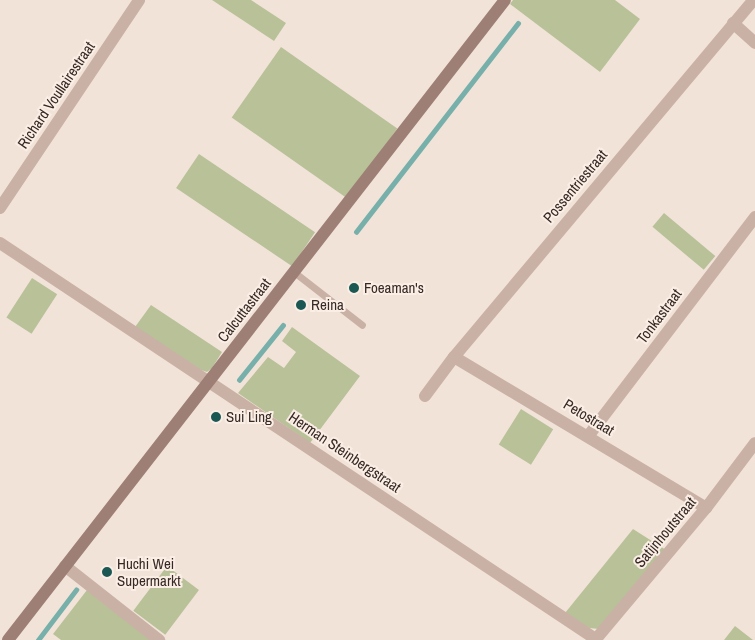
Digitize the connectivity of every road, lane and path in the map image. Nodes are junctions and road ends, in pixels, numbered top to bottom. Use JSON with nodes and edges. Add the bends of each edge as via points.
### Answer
{"nodes":[{"id":1,"x":139,"y":0,"type":"edge"},
{"id":2,"x":505,"y":0,"type":"edge"},
{"id":3,"x":754,"y":0,"type":"edge"},
{"id":4,"x":733,"y":23,"type":"junction"},
{"id":5,"x":755,"y":43,"type":"edge"},
{"id":6,"x":0,"y":208,"type":"edge"},
{"id":7,"x":755,"y":217,"type":"edge"},
{"id":8,"x":0,"y":243,"type":"edge"},
{"id":9,"x":294,"y":272,"type":"junction"},
{"id":10,"x":362,"y":325,"type":"dead end"},
{"id":11,"x":454,"y":356,"type":"junction"},
{"id":12,"x":210,"y":381,"type":"junction"},
{"id":13,"x":424,"y":396,"type":"dead end"},
{"id":14,"x":589,"y":436,"type":"junction"},
{"id":15,"x":755,"y":443,"type":"edge"},
{"id":16,"x":706,"y":508,"type":"junction"},
{"id":17,"x":65,"y":566,"type":"junction"},
{"id":18,"x":8,"y":640,"type":"edge"},
{"id":19,"x":159,"y":640,"type":"edge"},
{"id":20,"x":596,"y":640,"type":"edge"}],
"edges":[{"from":1,"to":6,"type":"street","name":"Richard Voullairestraat"},
{"from":2,"to":9,"type":"street","name":"Calcuttastraat"},
{"from":3,"to":4,"type":"street","name":"Possentriestraat"},
{"from":4,"to":5,"type":"street"},
{"from":4,"to":11,"type":"street","name":"Possentriestraat"},
{"from":7,"to":14,"type":"street","name":"Tonkastraat"},
{"from":8,"to":12,"type":"street","name":"Herman Steinbergstraat"},
{"from":9,"to":10,"type":"lane"},
{"from":9,"to":12,"type":"street","name":"Calcuttastraat"},
{"from":11,"to":13,"type":"street","name":"Possentriestraat"},
{"from":11,"to":14,"type":"street","name":"Petostraat"},
{"from":12,"to":17,"type":"street","name":"Calcuttastraat"},
{"from":12,"to":20,"type":"street","name":"Herman Steinbergstraat"},
{"from":14,"to":16,"type":"street","name":"Petostraat"},
{"from":15,"to":16,"type":"street","name":"Satijnhoutstraat"},
{"from":16,"to":20,"type":"street","name":"Satijnhoutstraat"},
{"from":17,"to":18,"type":"street","name":"Calcuttastraat"},
{"from":17,"to":19,"type":"street"}]}
